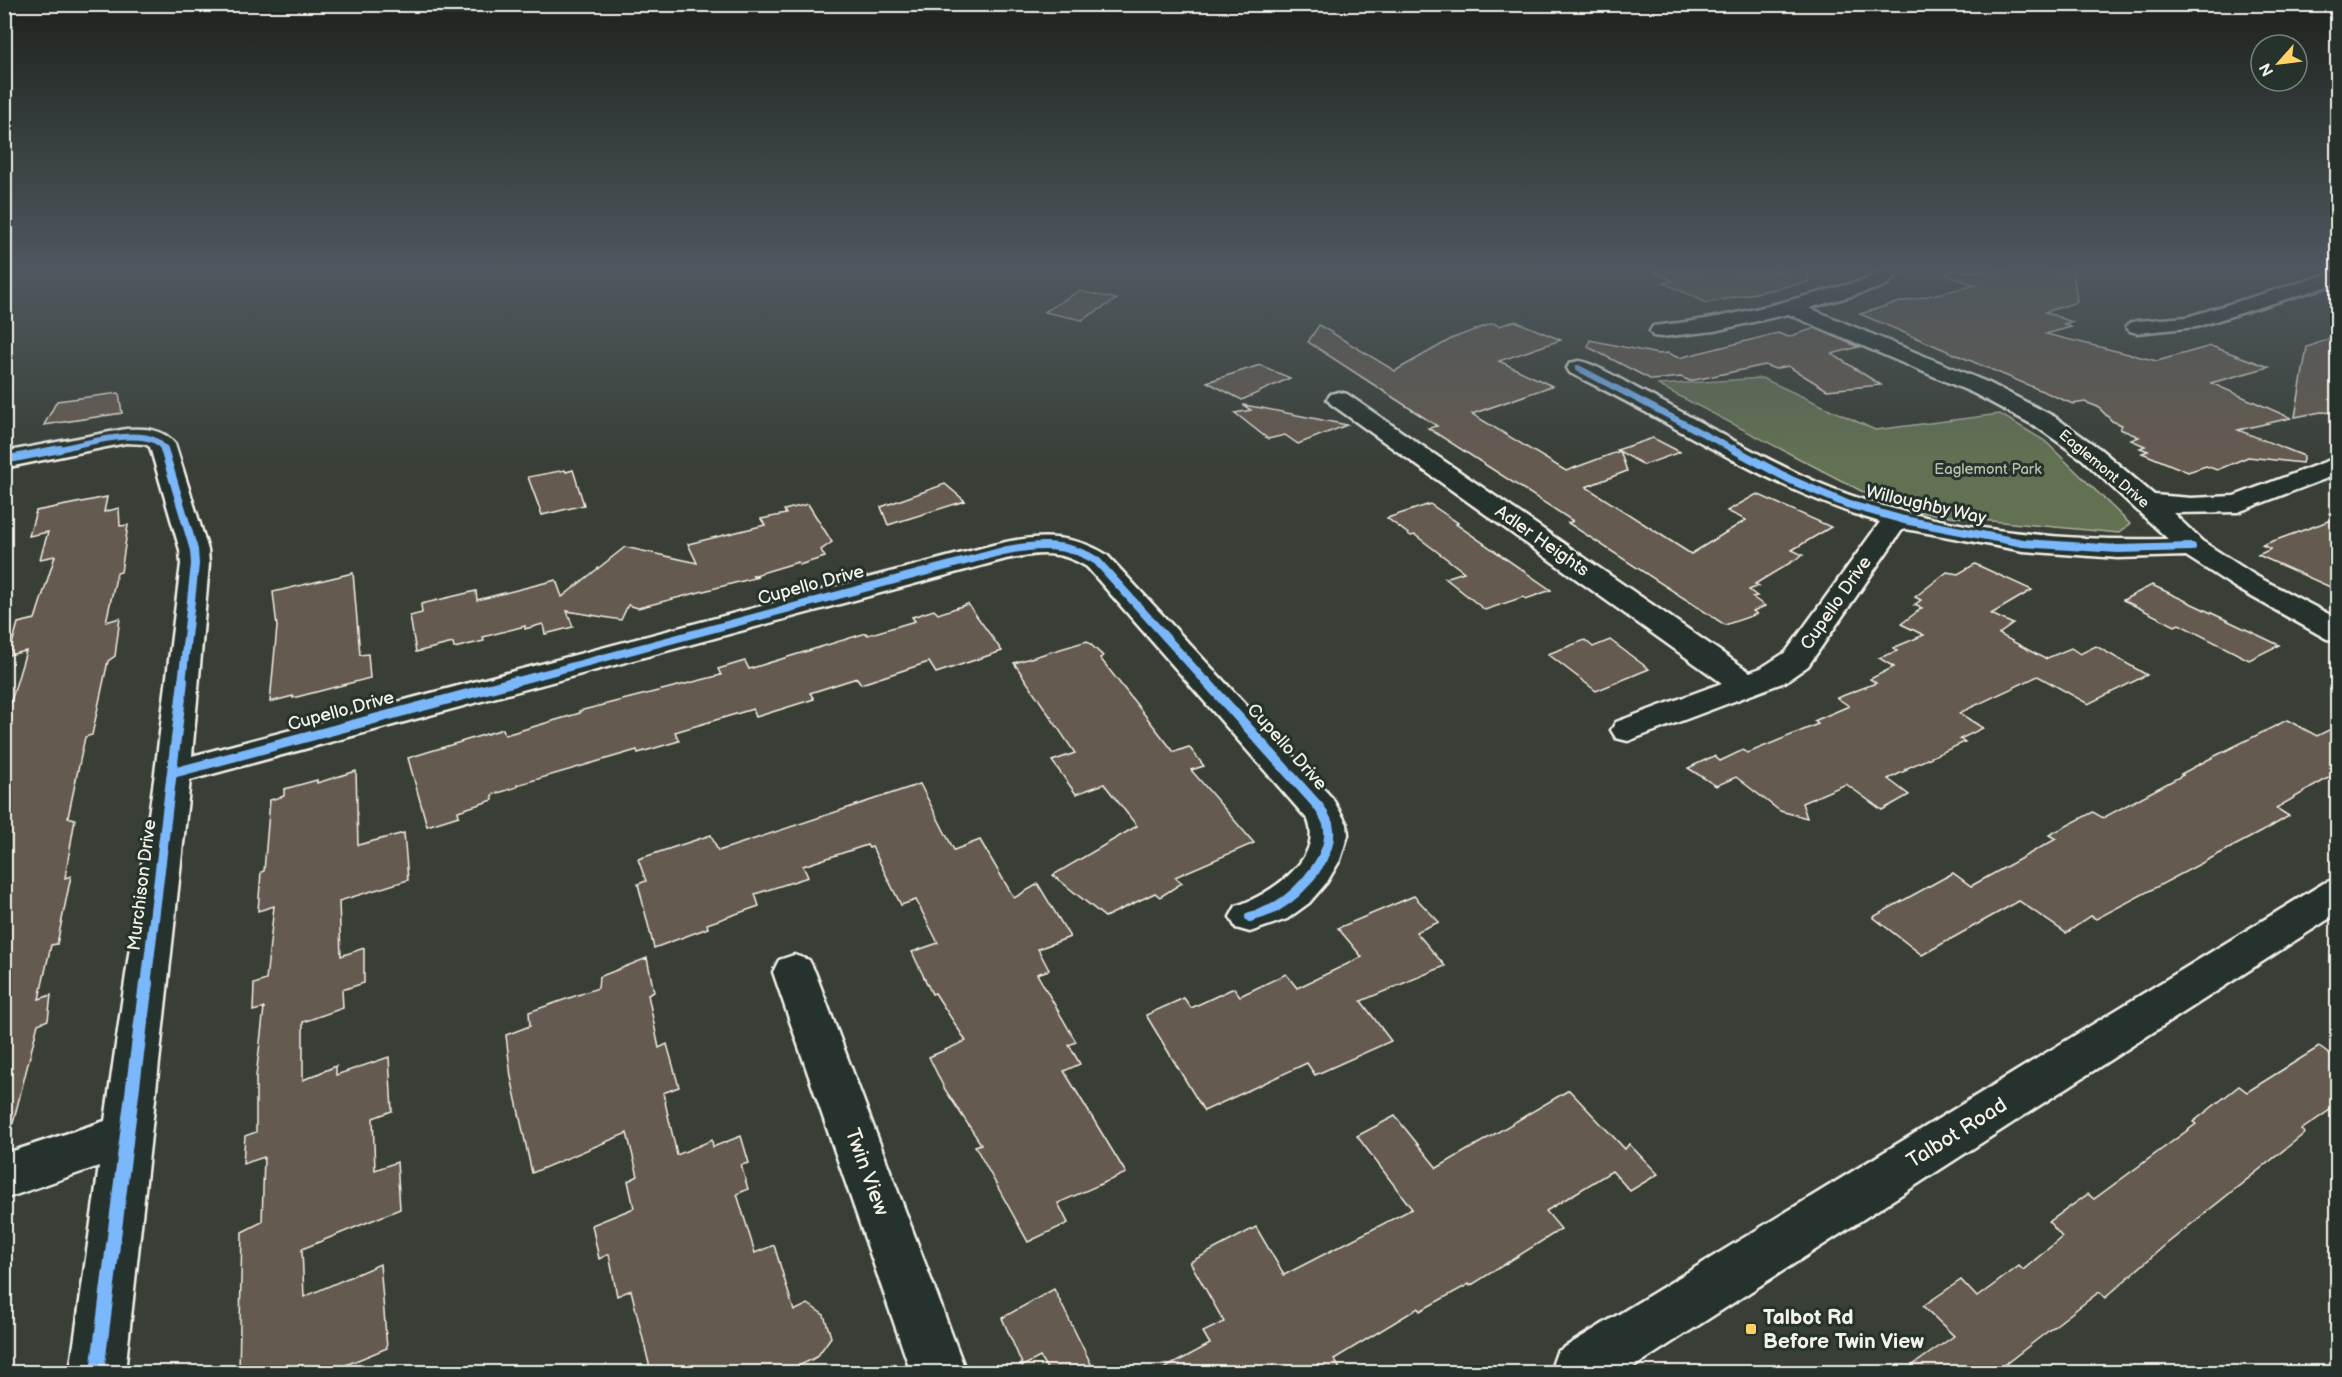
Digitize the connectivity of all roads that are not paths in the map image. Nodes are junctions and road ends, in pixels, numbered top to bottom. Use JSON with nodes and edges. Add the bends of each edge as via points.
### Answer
{"nodes":[{"id":1,"x":1855,"y":335,"type":"edge"},
{"id":2,"x":1578,"y":368,"type":"dead end"},
{"id":3,"x":1339,"y":399,"type":"dead end"},
{"id":4,"x":4,"y":460,"type":"edge"},
{"id":5,"x":2337,"y":465,"type":"edge"},
{"id":6,"x":2147,"y":503,"type":"junction"},
{"id":7,"x":1904,"y":520,"type":"junction"},
{"id":8,"x":2192,"y":547,"type":"junction"},
{"id":9,"x":2337,"y":632,"type":"edge"},
{"id":10,"x":1745,"y":684,"type":"junction"},
{"id":11,"x":1628,"y":730,"type":"dead end"},
{"id":12,"x":173,"y":773,"type":"junction"},
{"id":13,"x":2337,"y":893,"type":"edge"},
{"id":14,"x":1250,"y":918,"type":"dead end"},
{"id":15,"x":795,"y":972,"type":"dead end"},
{"id":16,"x":127,"y":1135,"type":"junction"},
{"id":17,"x":4,"y":1177,"type":"edge"},
{"id":18,"x":97,"y":1372,"type":"edge"},
{"id":19,"x":939,"y":1372,"type":"edge"},
{"id":20,"x":1577,"y":1372,"type":"edge"}],
"edges":[{"from":1,"to":6,"type":"street","name":"Eaglemont Drive","via":[[2017,405],[2070,438]]},
{"from":2,"to":7,"type":"street","name":"Willoughby Way","via":[[1791,480],[1847,504]]},
{"from":3,"to":10,"type":"street","name":"Adler Heights"},
{"from":4,"to":12,"type":"street","name":"Murchison Drive","via":[[126,436],[156,438],[162,444],[195,564]]},
{"from":5,"to":6,"type":"street","via":[[2238,504]]},
{"from":6,"to":8,"type":"street","name":"Eaglemont Drive"},
{"from":7,"to":8,"type":"street","name":"Willoughby Way","via":[[2023,543],[2118,549]]},
{"from":7,"to":10,"type":"street","name":"Cupello Drive","via":[[1892,524],[1797,659],[1773,675]]},
{"from":8,"to":9,"type":"street","name":"Eaglemont Drive","via":[[2255,588]]},
{"from":10,"to":11,"type":"street","name":"Cupello Drive"},
{"from":12,"to":14,"type":"street","name":"Cupello Drive","via":[[1003,551],[1056,544],[1086,553],[1097,561],[1319,807],[1328,824],[1328,846],[1308,879],[1275,908]]},
{"from":12,"to":16,"type":"street","name":"Murchison Drive"},
{"from":13,"to":20,"type":"street","name":"Talbot Road"},
{"from":15,"to":19,"type":"street","name":"Twin View"},
{"from":16,"to":17,"type":"street"},
{"from":16,"to":18,"type":"street","name":"Murchison Drive"}]}
